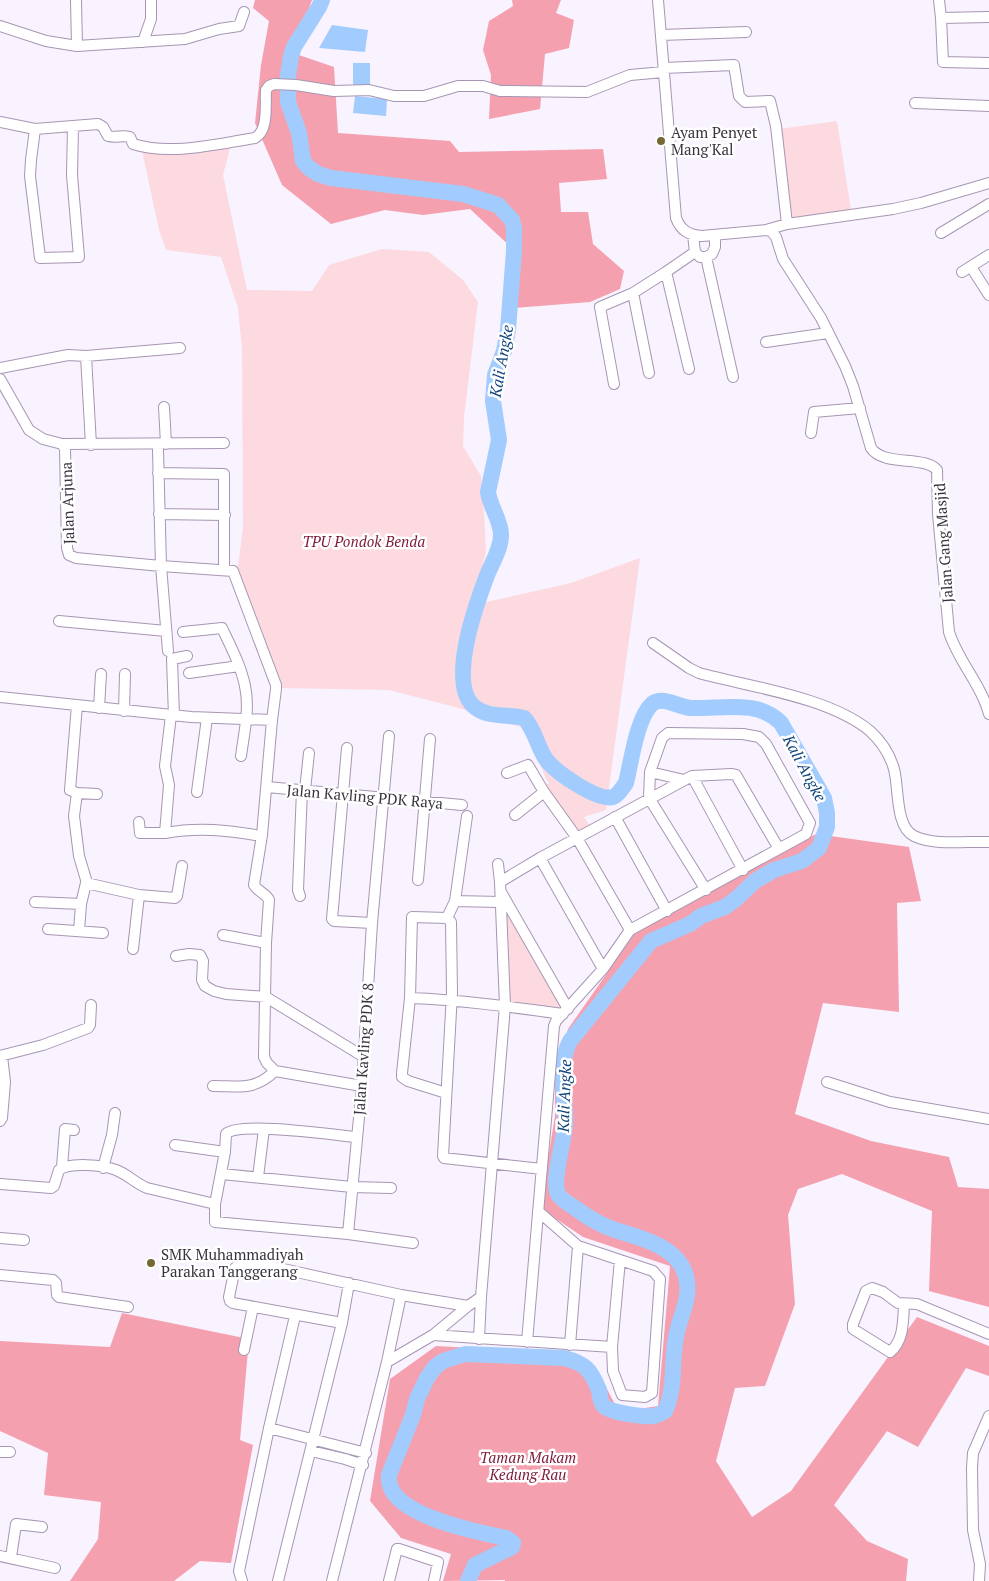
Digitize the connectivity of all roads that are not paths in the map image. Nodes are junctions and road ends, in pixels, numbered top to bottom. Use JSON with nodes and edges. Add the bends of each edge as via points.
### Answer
{"nodes":[{"id":1,"x":76,"y":0,"type":"edge"},
{"id":2,"x":151,"y":0,"type":"edge"},
{"id":3,"x":658,"y":0,"type":"edge"},
{"id":4,"x":939,"y":0,"type":"edge"},
{"id":5,"x":244,"y":12,"type":"dead end"},
{"id":6,"x":989,"y":17,"type":"edge"},
{"id":7,"x":941,"y":18,"type":"junction"},
{"id":8,"x":0,"y":26,"type":"edge"},
{"id":9,"x":746,"y":32,"type":"dead end"},
{"id":10,"x":661,"y":35,"type":"junction"},
{"id":11,"x":143,"y":42,"type":"junction"},
{"id":12,"x":77,"y":46,"type":"junction"},
{"id":13,"x":989,"y":63,"type":"edge"},
{"id":14,"x":664,"y":70,"type":"junction"},
{"id":15,"x":915,"y":103,"type":"dead end"},
{"id":16,"x":989,"y":106,"type":"edge"},
{"id":17,"x":0,"y":122,"type":"edge"},
{"id":18,"x":73,"y":126,"type":"junction"},
{"id":19,"x":35,"y":130,"type":"junction"},
{"id":20,"x":989,"y":183,"type":"edge"},
{"id":21,"x":989,"y":204,"type":"edge"},
{"id":22,"x":787,"y":224,"type":"junction"},
{"id":23,"x":766,"y":230,"type":"junction"},
{"id":24,"x":941,"y":233,"type":"dead end"},
{"id":25,"x":692,"y":235,"type":"junction"},
{"id":26,"x":715,"y":235,"type":"junction"},
{"id":27,"x":695,"y":252,"type":"junction"},
{"id":28,"x":989,"y":255,"type":"edge"},
{"id":29,"x":706,"y":257,"type":"junction"},
{"id":30,"x":666,"y":272,"type":"junction"},
{"id":31,"x":633,"y":294,"type":"junction"},
{"id":32,"x":989,"y":295,"type":"edge"},
{"id":33,"x":828,"y":334,"type":"junction"},
{"id":34,"x":766,"y":342,"type":"dead end"},
{"id":35,"x":180,"y":348,"type":"dead end"},
{"id":36,"x":86,"y":356,"type":"junction"},
{"id":37,"x":0,"y":368,"type":"edge"},
{"id":38,"x":689,"y":370,"type":"dead end"},
{"id":39,"x":649,"y":373,"type":"dead end"},
{"id":40,"x":733,"y":377,"type":"dead end"},
{"id":41,"x":0,"y":379,"type":"edge"},
{"id":42,"x":614,"y":384,"type":"dead end"},
{"id":43,"x":164,"y":407,"type":"dead end"},
{"id":44,"x":860,"y":408,"type":"junction"},
{"id":45,"x":811,"y":433,"type":"dead end"},
{"id":46,"x":224,"y":443,"type":"dead end"},
{"id":47,"x":62,"y":444,"type":"junction"},
{"id":48,"x":91,"y":445,"type":"junction"},
{"id":49,"x":162,"y":447,"type":"junction"},
{"id":50,"x":158,"y":473,"type":"junction"},
{"id":51,"x":159,"y":514,"type":"junction"},
{"id":52,"x":224,"y":515,"type":"junction"},
{"id":53,"x":161,"y":566,"type":"junction"},
{"id":54,"x":228,"y":570,"type":"junction"},
{"id":55,"x":59,"y":621,"type":"dead end"},
{"id":56,"x":166,"y":631,"type":"junction"},
{"id":57,"x":183,"y":632,"type":"dead end"},
{"id":58,"x":653,"y":643,"type":"dead end"},
{"id":59,"x":168,"y":651,"type":"dead end"},
{"id":60,"x":187,"y":656,"type":"dead end"},
{"id":61,"x":239,"y":666,"type":"junction"},
{"id":62,"x":189,"y":673,"type":"dead end"},
{"id":63,"x":100,"y":674,"type":"dead end"},
{"id":64,"x":126,"y":674,"type":"dead end"},
{"id":65,"x":0,"y":697,"type":"edge"},
{"id":66,"x":77,"y":705,"type":"junction"},
{"id":67,"x":99,"y":708,"type":"junction"},
{"id":68,"x":124,"y":711,"type":"junction"},
{"id":69,"x":989,"y":714,"type":"edge"},
{"id":70,"x":173,"y":715,"type":"junction"},
{"id":71,"x":207,"y":718,"type":"junction"},
{"id":72,"x":246,"y":720,"type":"junction"},
{"id":73,"x":272,"y":720,"type":"junction"},
{"id":74,"x":389,"y":736,"type":"dead end"},
{"id":75,"x":430,"y":739,"type":"dead end"},
{"id":76,"x":347,"y":748,"type":"dead end"},
{"id":77,"x":309,"y":753,"type":"dead end"},
{"id":78,"x":241,"y":756,"type":"dead end"},
{"id":79,"x":650,"y":772,"type":"junction"},
{"id":80,"x":507,"y":773,"type":"dead end"},
{"id":81,"x":688,"y":778,"type":"junction"},
{"id":82,"x":267,"y":787,"type":"junction"},
{"id":83,"x":304,"y":790,"type":"junction"},
{"id":84,"x":197,"y":792,"type":"dead end"},
{"id":85,"x":544,"y":792,"type":"junction"},
{"id":86,"x":77,"y":793,"type":"junction"},
{"id":87,"x":97,"y":794,"type":"dead end"},
{"id":88,"x":344,"y":794,"type":"junction"},
{"id":89,"x":385,"y":798,"type":"junction"},
{"id":90,"x":649,"y":798,"type":"junction"},
{"id":91,"x":424,"y":801,"type":"junction"},
{"id":92,"x":462,"y":805,"type":"dead end"},
{"id":93,"x":515,"y":815,"type":"dead end"},
{"id":94,"x":467,"y":816,"type":"dead end"},
{"id":95,"x":615,"y":817,"type":"junction"},
{"id":96,"x":139,"y":822,"type":"dead end"},
{"id":97,"x":165,"y":833,"type":"junction"},
{"id":98,"x":261,"y":836,"type":"junction"},
{"id":99,"x":577,"y":838,"type":"junction"},
{"id":100,"x":989,"y":842,"type":"edge"},
{"id":101,"x":779,"y":849,"type":"junction"},
{"id":102,"x":540,"y":858,"type":"junction"},
{"id":103,"x":498,"y":864,"type":"dead end"},
{"id":104,"x":182,"y":866,"type":"dead end"},
{"id":105,"x":742,"y":870,"type":"junction"},
{"id":106,"x":418,"y":880,"type":"dead end"},
{"id":107,"x":87,"y":882,"type":"junction"},
{"id":108,"x":500,"y":886,"type":"junction"},
{"id":109,"x":706,"y":890,"type":"junction"},
{"id":110,"x":139,"y":895,"type":"junction"},
{"id":111,"x":300,"y":896,"type":"dead end"},
{"id":112,"x":455,"y":901,"type":"junction"},
{"id":113,"x":35,"y":902,"type":"dead end"},
{"id":114,"x":500,"y":902,"type":"junction"},
{"id":115,"x":81,"y":904,"type":"junction"},
{"id":116,"x":667,"y":911,"type":"junction"},
{"id":117,"x":447,"y":918,"type":"junction"},
{"id":118,"x":372,"y":923,"type":"junction"},
{"id":119,"x":48,"y":929,"type":"dead end"},
{"id":120,"x":630,"y":930,"type":"junction"},
{"id":121,"x":79,"y":931,"type":"junction"},
{"id":122,"x":103,"y":933,"type":"dead end"},
{"id":123,"x":223,"y":935,"type":"dead end"},
{"id":124,"x":266,"y":943,"type":"junction"},
{"id":125,"x":133,"y":949,"type":"dead end"},
{"id":126,"x":176,"y":956,"type":"dead end"},
{"id":127,"x":602,"y":969,"type":"junction"},
{"id":128,"x":266,"y":997,"type":"junction"},
{"id":129,"x":410,"y":998,"type":"junction"},
{"id":130,"x":452,"y":1000,"type":"junction"},
{"id":131,"x":91,"y":1005,"type":"dead end"},
{"id":132,"x":505,"y":1006,"type":"junction"},
{"id":133,"x":565,"y":1012,"type":"junction"},
{"id":134,"x":1,"y":1056,"type":"edge"},
{"id":135,"x":364,"y":1057,"type":"junction"},
{"id":136,"x":275,"y":1071,"type":"junction"},
{"id":137,"x":827,"y":1082,"type":"dead end"},
{"id":138,"x":213,"y":1086,"type":"dead end"},
{"id":139,"x":362,"y":1086,"type":"junction"},
{"id":140,"x":446,"y":1093,"type":"junction"},
{"id":141,"x":890,"y":1102,"type":"junction"},
{"id":142,"x":115,"y":1113,"type":"dead end"},
{"id":143,"x":888,"y":1113,"type":"dead end"},
{"id":144,"x":989,"y":1119,"type":"edge"},
{"id":145,"x":0,"y":1121,"type":"edge"},
{"id":146,"x":264,"y":1129,"type":"junction"},
{"id":147,"x":74,"y":1130,"type":"dead end"},
{"id":148,"x":356,"y":1137,"type":"junction"},
{"id":149,"x":174,"y":1146,"type":"dead end"},
{"id":150,"x":225,"y":1152,"type":"junction"},
{"id":151,"x":491,"y":1164,"type":"junction"},
{"id":152,"x":62,"y":1167,"type":"junction"},
{"id":153,"x":102,"y":1168,"type":"junction"},
{"id":154,"x":542,"y":1169,"type":"junction"},
{"id":155,"x":222,"y":1174,"type":"junction"},
{"id":156,"x":258,"y":1176,"type":"junction"},
{"id":157,"x":0,"y":1184,"type":"edge"},
{"id":158,"x":352,"y":1186,"type":"junction"},
{"id":159,"x":391,"y":1188,"type":"dead end"},
{"id":160,"x":215,"y":1204,"type":"junction"},
{"id":161,"x":538,"y":1211,"type":"junction"},
{"id":162,"x":348,"y":1234,"type":"junction"},
{"id":163,"x":0,"y":1238,"type":"edge"},
{"id":164,"x":24,"y":1240,"type":"dead end"},
{"id":165,"x":413,"y":1243,"type":"dead end"},
{"id":166,"x":578,"y":1246,"type":"junction"},
{"id":167,"x":620,"y":1260,"type":"junction"},
{"id":168,"x":0,"y":1275,"type":"edge"},
{"id":169,"x":349,"y":1283,"type":"junction"},
{"id":170,"x":401,"y":1295,"type":"junction"},
{"id":171,"x":481,"y":1297,"type":"junction"},
{"id":172,"x":904,"y":1304,"type":"junction"},
{"id":173,"x":468,"y":1306,"type":"junction"},
{"id":174,"x":128,"y":1307,"type":"dead end"},
{"id":175,"x":253,"y":1307,"type":"junction"},
{"id":176,"x":295,"y":1316,"type":"junction"},
{"id":177,"x":342,"y":1324,"type":"junction"},
{"id":178,"x":433,"y":1334,"type":"junction"},
{"id":179,"x":989,"y":1334,"type":"edge"},
{"id":180,"x":479,"y":1339,"type":"junction"},
{"id":181,"x":527,"y":1342,"type":"junction"},
{"id":182,"x":570,"y":1345,"type":"junction"},
{"id":183,"x":612,"y":1348,"type":"junction"},
{"id":184,"x":244,"y":1350,"type":"dead end"},
{"id":185,"x":387,"y":1362,"type":"junction"},
{"id":186,"x":989,"y":1416,"type":"edge"},
{"id":187,"x":269,"y":1428,"type":"junction"},
{"id":188,"x":312,"y":1446,"type":"junction"},
{"id":189,"x":366,"y":1453,"type":"junction"},
{"id":190,"x":362,"y":1465,"type":"junction"},
{"id":191,"x":42,"y":1527,"type":"dead end"},
{"id":192,"x":5,"y":1556,"type":"edge"},
{"id":193,"x":984,"y":1564,"type":"edge"},
{"id":194,"x":55,"y":1568,"type":"dead end"},
{"id":195,"x":242,"y":1581,"type":"edge"},
{"id":196,"x":278,"y":1581,"type":"edge"},
{"id":197,"x":332,"y":1581,"type":"edge"},
{"id":198,"x":389,"y":1581,"type":"edge"},
{"id":199,"x":434,"y":1581,"type":"edge"},
{"id":200,"x":979,"y":1581,"type":"edge"}],
"edges":[{"from":1,"to":12,"type":"street"},
{"from":2,"to":11,"type":"street","via":[[151,19]]},
{"from":3,"to":10,"type":"street"},
{"from":4,"to":7,"type":"street"},
{"from":5,"to":11,"type":"street","via":[[239,26],[185,39]]},
{"from":6,"to":7,"type":"street"},
{"from":7,"to":13,"type":"street","via":[[942,62]]},
{"from":8,"to":12,"type":"street","via":[[46,41]]},
{"from":9,"to":10,"type":"street"},
{"from":10,"to":14,"type":"street"},
{"from":11,"to":12,"type":"street"},
{"from":14,"to":18,"type":"street","via":[[630,75],[587,92],[500,91],[483,86],[458,86],[424,96],[394,96],[369,90],[334,91],[274,84],[266,90],[264,128],[260,135],[181,149],[146,148],[133,144],[130,137],[108,136],[98,124]]},
{"from":14,"to":22,"type":"street","via":[[734,65],[742,101],[770,101],[776,126]]},
{"from":14,"to":25,"type":"street","via":[[676,218],[682,229]]},
{"from":15,"to":16,"type":"street"},
{"from":17,"to":19,"type":"street"},
{"from":18,"to":19,"type":"street"},
{"from":18,"to":19,"type":"street","via":[[72,175],[79,257],[40,258],[30,176]]},
{"from":20,"to":22,"type":"street","via":[[894,209]]},
{"from":21,"to":24,"type":"street"},
{"from":22,"to":23,"type":"street"},
{"from":23,"to":26,"type":"street"},
{"from":23,"to":33,"type":"street","name":"Jalan Gang Masjid","via":[[776,237],[783,259]]},
{"from":25,"to":26,"type":"street"},
{"from":25,"to":27,"type":"street"},
{"from":26,"to":29,"type":"street","via":[[715,247]]},
{"from":27,"to":29,"type":"street"},
{"from":27,"to":30,"type":"street"},
{"from":28,"to":32,"type":"street","via":[[967,269]]},
{"from":29,"to":40,"type":"street"},
{"from":30,"to":31,"type":"street"},
{"from":30,"to":38,"type":"street"},
{"from":31,"to":39,"type":"street"},
{"from":31,"to":42,"type":"street","via":[[599,309]]},
{"from":33,"to":34,"type":"street"},
{"from":33,"to":44,"type":"street","name":"Jalan Gang Masjid","via":[[849,375]]},
{"from":35,"to":36,"type":"street"},
{"from":36,"to":37,"type":"street","via":[[68,355]]},
{"from":36,"to":48,"type":"street"},
{"from":41,"to":47,"type":"street","name":"Jalan Arjuna","via":[[29,430],[42,439]]},
{"from":43,"to":49,"type":"street"},
{"from":44,"to":45,"type":"street","via":[[816,411]]},
{"from":44,"to":69,"type":"street","name":"Jalan Gang Masjid","via":[[875,454],[933,466],[937,471],[950,632],[954,649],[972,677]]},
{"from":46,"to":49,"type":"street"},
{"from":47,"to":48,"type":"street"},
{"from":47,"to":53,"type":"street","name":"Jalan Arjuna","via":[[66,449],[69,555]]},
{"from":48,"to":49,"type":"street"},
{"from":49,"to":50,"type":"street"},
{"from":50,"to":51,"type":"street"},
{"from":50,"to":52,"type":"street","via":[[224,474]]},
{"from":51,"to":52,"type":"street"},
{"from":51,"to":53,"type":"street"},
{"from":52,"to":54,"type":"street"},
{"from":53,"to":54,"type":"street","name":"Jalan Arjuna"},
{"from":53,"to":56,"type":"street"},
{"from":54,"to":73,"type":"street","via":[[276,685]]},
{"from":55,"to":56,"type":"street"},
{"from":56,"to":59,"type":"street"},
{"from":57,"to":61,"type":"street","via":[[222,628]]},
{"from":58,"to":100,"type":"street","via":[[699,673],[816,703],[847,716],[869,731],[886,751],[894,769],[902,819],[909,833],[940,841]]},
{"from":60,"to":70,"type":"street","via":[[172,660]]},
{"from":61,"to":62,"type":"street"},
{"from":61,"to":72,"type":"street","via":[[245,687]]},
{"from":63,"to":67,"type":"street"},
{"from":64,"to":68,"type":"street"},
{"from":65,"to":66,"type":"street"},
{"from":66,"to":67,"type":"street"},
{"from":66,"to":86,"type":"street","via":[[70,788],[71,792]]},
{"from":67,"to":68,"type":"street"},
{"from":68,"to":70,"type":"street"},
{"from":70,"to":71,"type":"street"},
{"from":70,"to":97,"type":"street","via":[[166,766],[169,785]]},
{"from":71,"to":72,"type":"street"},
{"from":71,"to":84,"type":"street"},
{"from":72,"to":73,"type":"street"},
{"from":72,"to":78,"type":"street"},
{"from":73,"to":82,"type":"street"},
{"from":74,"to":89,"type":"street","name":"Jalan Kavling PDK 8"},
{"from":75,"to":91,"type":"street"},
{"from":76,"to":88,"type":"street"},
{"from":77,"to":83,"type":"street"},
{"from":79,"to":81,"type":"street"},
{"from":79,"to":90,"type":"street"},
{"from":79,"to":101,"type":"street","via":[[662,738],[668,733],[759,737],[810,823],[806,834]]},
{"from":80,"to":85,"type":"street","via":[[528,765]]},
{"from":81,"to":90,"type":"street"},
{"from":81,"to":101,"type":"street","via":[[736,775]]},
{"from":81,"to":105,"type":"street"},
{"from":82,"to":83,"type":"street","name":"Jalan Kavling PDK Raya"},
{"from":82,"to":98,"type":"street"},
{"from":83,"to":88,"type":"street","name":"Jalan Kavling PDK Raya"},
{"from":83,"to":111,"type":"street"},
{"from":85,"to":93,"type":"street"},
{"from":85,"to":99,"type":"street"},
{"from":86,"to":87,"type":"street"},
{"from":86,"to":107,"type":"street","via":[[74,816],[79,856]]},
{"from":88,"to":89,"type":"street","name":"Jalan Kavling PDK Raya"},
{"from":88,"to":118,"type":"street","via":[[332,919]]},
{"from":89,"to":91,"type":"street","name":"Jalan Kavling PDK Raya"},
{"from":89,"to":118,"type":"street","name":"Jalan Kavling PDK 8"},
{"from":90,"to":95,"type":"street"},
{"from":90,"to":109,"type":"street"},
{"from":91,"to":92,"type":"street","name":"Jalan Kavling PDK Raya"},
{"from":91,"to":106,"type":"street"},
{"from":94,"to":112,"type":"street"},
{"from":95,"to":99,"type":"street"},
{"from":95,"to":116,"type":"street"},
{"from":96,"to":97,"type":"street","via":[[140,832]]},
{"from":97,"to":98,"type":"street","via":[[187,829],[224,830]]},
{"from":98,"to":124,"type":"street","via":[[254,885],[269,900]]},
{"from":99,"to":102,"type":"street"},
{"from":99,"to":120,"type":"street"},
{"from":101,"to":105,"type":"street"},
{"from":102,"to":108,"type":"street"},
{"from":102,"to":127,"type":"street"},
{"from":103,"to":108,"type":"street"},
{"from":104,"to":110,"type":"street","via":[[176,898]]},
{"from":105,"to":109,"type":"street"},
{"from":107,"to":110,"type":"street"},
{"from":107,"to":115,"type":"street"},
{"from":108,"to":114,"type":"street"},
{"from":108,"to":133,"type":"street"},
{"from":109,"to":116,"type":"street"},
{"from":110,"to":125,"type":"street"},
{"from":112,"to":114,"type":"street"},
{"from":112,"to":117,"type":"street"},
{"from":113,"to":115,"type":"street"},
{"from":114,"to":132,"type":"street"},
{"from":115,"to":121,"type":"street"},
{"from":116,"to":120,"type":"street"},
{"from":117,"to":129,"type":"street","via":[[412,918]]},
{"from":117,"to":130,"type":"street","via":[[450,922]]},
{"from":118,"to":135,"type":"street","name":"Jalan Kavling PDK 8"},
{"from":119,"to":121,"type":"street"},
{"from":120,"to":127,"type":"street"},
{"from":121,"to":122,"type":"street"},
{"from":123,"to":124,"type":"street"},
{"from":124,"to":128,"type":"street"},
{"from":126,"to":128,"type":"street","via":[[200,955],[202,980],[214,991]]},
{"from":127,"to":133,"type":"street"},
{"from":128,"to":135,"type":"street"},
{"from":128,"to":136,"type":"street","via":[[263,1053]]},
{"from":129,"to":130,"type":"street"},
{"from":129,"to":140,"type":"street","via":[[402,1077]]},
{"from":130,"to":132,"type":"street"},
{"from":130,"to":140,"type":"street"},
{"from":131,"to":134,"type":"street","via":[[89,1027],[43,1045]]},
{"from":132,"to":133,"type":"street"},
{"from":132,"to":151,"type":"street"},
{"from":133,"to":154,"type":"street","via":[[554,1026]]},
{"from":134,"to":145,"type":"street","via":[[5,1082]]},
{"from":135,"to":139,"type":"street","name":"Jalan Kavling PDK 8"},
{"from":136,"to":138,"type":"street","via":[[251,1086]]},
{"from":136,"to":139,"type":"street"},
{"from":137,"to":141,"type":"street"},
{"from":139,"to":148,"type":"street","name":"Jalan Kavling PDK 8"},
{"from":140,"to":151,"type":"street","via":[[443,1157]]},
{"from":141,"to":143,"type":"street"},
{"from":141,"to":144,"type":"street"},
{"from":142,"to":153,"type":"street"},
{"from":146,"to":148,"type":"street"},
{"from":146,"to":150,"type":"street","via":[[228,1132]]},
{"from":146,"to":156,"type":"street"},
{"from":147,"to":152,"type":"street","via":[[65,1129]]},
{"from":148,"to":158,"type":"street","name":"Jalan Kavling PDK 8"},
{"from":149,"to":150,"type":"street"},
{"from":150,"to":155,"type":"street"},
{"from":151,"to":154,"type":"street"},
{"from":151,"to":171,"type":"street"},
{"from":152,"to":153,"type":"street"},
{"from":152,"to":157,"type":"street","via":[[51,1188]]},
{"from":153,"to":160,"type":"street","via":[[118,1170],[146,1188]]},
{"from":154,"to":161,"type":"street"},
{"from":155,"to":156,"type":"street"},
{"from":155,"to":160,"type":"street"},
{"from":156,"to":158,"type":"street"},
{"from":158,"to":159,"type":"street"},
{"from":158,"to":162,"type":"street","name":"Jalan Kavling PDK 8"},
{"from":160,"to":162,"type":"street","via":[[215,1222]]},
{"from":161,"to":166,"type":"street"},
{"from":161,"to":181,"type":"street"},
{"from":162,"to":165,"type":"street"},
{"from":163,"to":164,"type":"street"},
{"from":166,"to":167,"type":"street"},
{"from":166,"to":182,"type":"street"},
{"from":167,"to":183,"type":"street"},
{"from":167,"to":183,"type":"street","via":[[654,1271],[660,1279],[650,1395],[622,1395],[613,1371]]},
{"from":168,"to":174,"type":"street","via":[[53,1280],[58,1297]]},
{"from":169,"to":170,"type":"street"},
{"from":169,"to":175,"type":"street","via":[[274,1267],[242,1264],[233,1272],[230,1301]]},
{"from":169,"to":177,"type":"street"},
{"from":170,"to":173,"type":"street"},
{"from":170,"to":185,"type":"street"},
{"from":171,"to":173,"type":"street"},
{"from":171,"to":180,"type":"street"},
{"from":172,"to":172,"type":"street","via":[[902,1332],[896,1347],[890,1352],[853,1328],[866,1291],[870,1288]]},
{"from":172,"to":179,"type":"street","via":[[917,1304]]},
{"from":173,"to":178,"type":"street"},
{"from":175,"to":176,"type":"street"},
{"from":175,"to":184,"type":"street"},
{"from":176,"to":177,"type":"street"},
{"from":176,"to":187,"type":"street"},
{"from":177,"to":188,"type":"street"},
{"from":178,"to":180,"type":"street"},
{"from":178,"to":185,"type":"street"},
{"from":180,"to":181,"type":"street"},
{"from":181,"to":182,"type":"street"},
{"from":182,"to":183,"type":"street"},
{"from":185,"to":189,"type":"street"},
{"from":186,"to":193,"type":"street","via":[[973,1453],[972,1468],[973,1530]]},
{"from":187,"to":188,"type":"street"},
{"from":187,"to":195,"type":"street","via":[[239,1572]]},
{"from":188,"to":189,"type":"street"},
{"from":188,"to":190,"type":"street"},
{"from":188,"to":196,"type":"street"},
{"from":189,"to":190,"type":"street"},
{"from":190,"to":197,"type":"street"},
{"from":191,"to":192,"type":"street","via":[[16,1524]]},
{"from":192,"to":194,"type":"street"},
{"from":193,"to":200,"type":"street"},
{"from":198,"to":199,"type":"street","via":[[399,1549],[438,1562]]}]}
